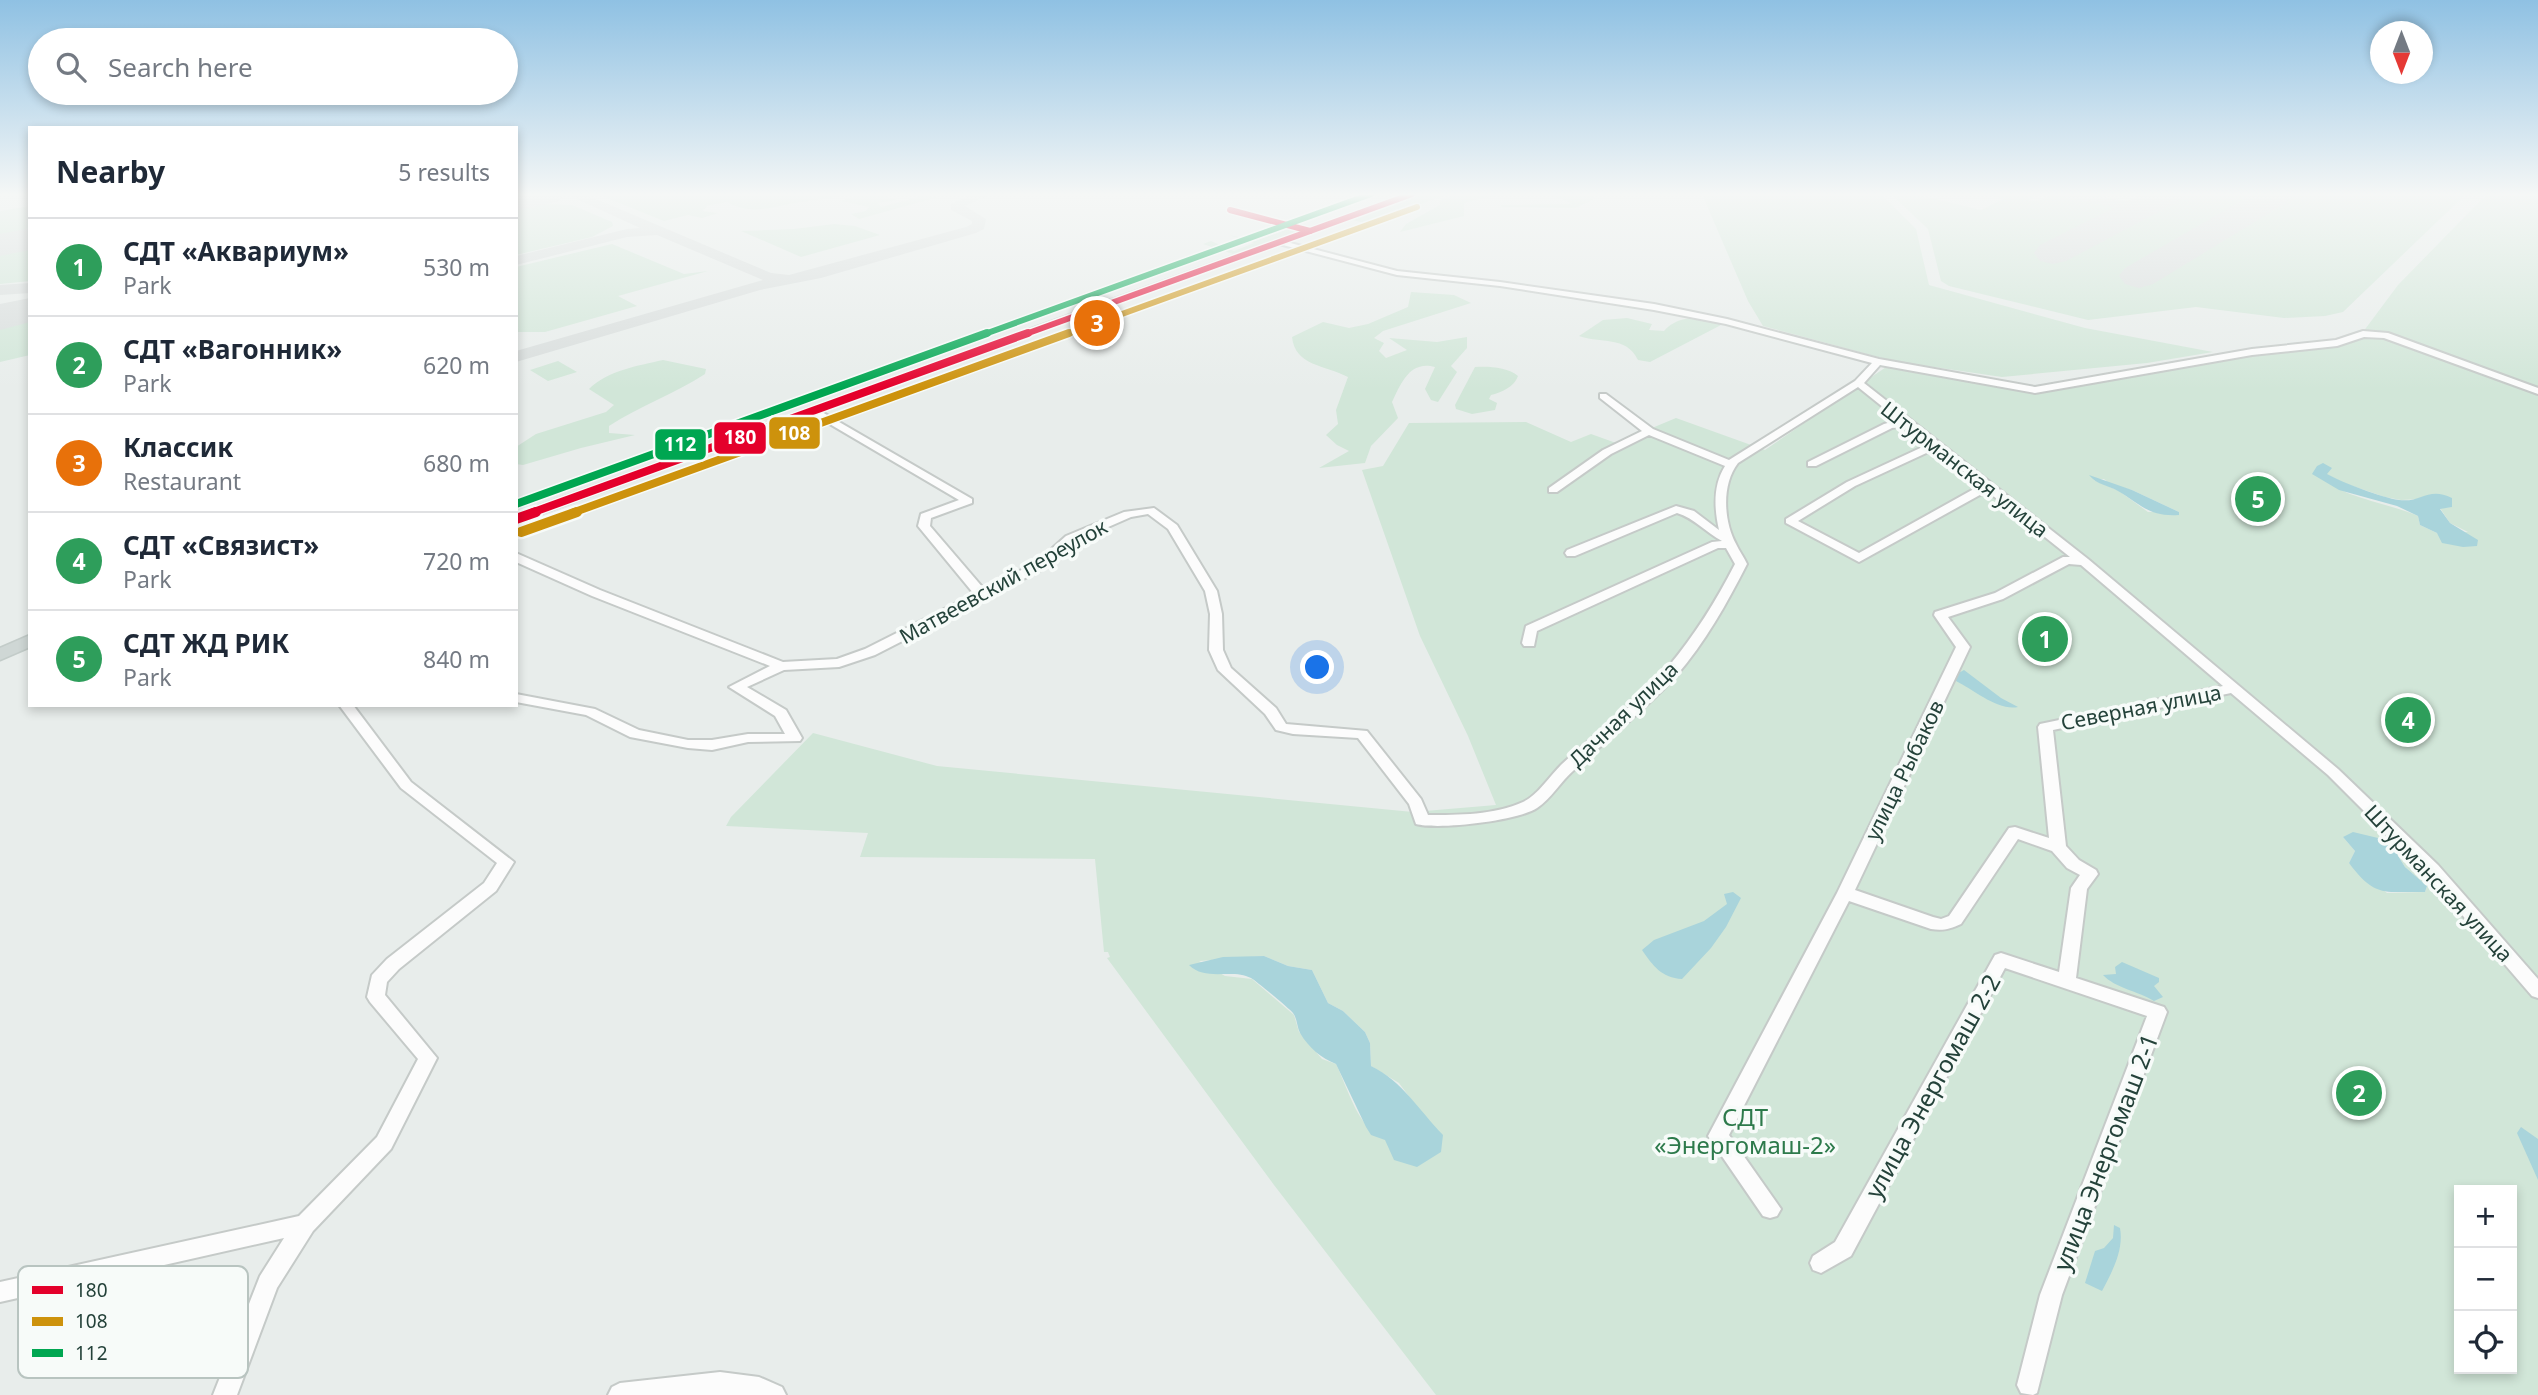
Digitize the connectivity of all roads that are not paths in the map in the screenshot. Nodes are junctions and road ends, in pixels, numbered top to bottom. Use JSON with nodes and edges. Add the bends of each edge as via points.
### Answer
{"nodes":[{"id":1,"x":1235,"y":259,"type":"edge"},
{"id":2,"x":1343,"y":259,"type":"edge"},
{"id":3,"x":1878,"y":362,"type":"junction"},
{"id":4,"x":1858,"y":383,"type":"junction"},
{"id":5,"x":2538,"y":391,"type":"edge"},
{"id":6,"x":1603,"y":396,"type":"dead end"},
{"id":7,"x":815,"y":411,"type":"junction"},
{"id":8,"x":1904,"y":422,"type":"junction"},
{"id":9,"x":1649,"y":430,"type":"junction"},
{"id":10,"x":1934,"y":446,"type":"junction"},
{"id":11,"x":1730,"y":464,"type":"junction"},
{"id":12,"x":1812,"y":464,"type":"dead end"},
{"id":13,"x":1986,"y":487,"type":"junction"},
{"id":14,"x":1553,"y":490,"type":"dead end"},
{"id":15,"x":518,"y":518,"type":"edge"},
{"id":16,"x":1729,"y":541,"type":"junction"},
{"id":17,"x":1572,"y":553,"type":"dead end"},
{"id":18,"x":518,"y":558,"type":"edge"},
{"id":19,"x":2084,"y":562,"type":"junction"},
{"id":20,"x":982,"y":595,"type":"junction"},
{"id":21,"x":28,"y":641,"type":"edge"},
{"id":22,"x":1529,"y":643,"type":"dead end"},
{"id":23,"x":0,"y":655,"type":"edge"},
{"id":24,"x":781,"y":666,"type":"junction"},
{"id":25,"x":2234,"y":688,"type":"junction"},
{"id":26,"x":518,"y":698,"type":"edge"},
{"id":27,"x":348,"y":707,"type":"edge"},
{"id":28,"x":1422,"y":820,"type":"joint"},
{"id":29,"x":2058,"y":847,"type":"junction"},
{"id":30,"x":1845,"y":894,"type":"junction"},
{"id":31,"x":2067,"y":981,"type":"junction"},
{"id":32,"x":2538,"y":991,"type":"edge"},
{"id":33,"x":1770,"y":1209,"type":"dead end"},
{"id":34,"x":305,"y":1224,"type":"junction"},
{"id":35,"x":1821,"y":1263,"type":"dead end"},
{"id":36,"x":117,"y":1266,"type":"edge"},
{"id":37,"x":18,"y":1288,"type":"edge"},
{"id":38,"x":0,"y":1292,"type":"edge"},
{"id":39,"x":248,"y":1335,"type":"edge"},
{"id":40,"x":232,"y":1378,"type":"edge"},
{"id":41,"x":2029,"y":1385,"type":"dead end"},
{"id":42,"x":713,"y":1390,"type":"edge"},
{"id":43,"x":225,"y":1395,"type":"edge"},
{"id":44,"x":620,"y":1395,"type":"edge"},
{"id":45,"x":774,"y":1395,"type":"edge"}],
"edges":[{"from":1,"to":7,"type":"main road"},
{"from":2,"to":3,"type":"street","via":[[1397,274],[1500,284],[1699,316]]},
{"from":3,"to":4,"type":"street"},
{"from":3,"to":5,"type":"street","via":[[2035,390],[2252,352],[2329,344],[2373,333]]},
{"from":4,"to":8,"type":"street","name":"Штурманская улица"},
{"from":4,"to":11,"type":"street"},
{"from":6,"to":9,"type":"street"},
{"from":7,"to":15,"type":"main road"},
{"from":7,"to":20,"type":"street","via":[[968,501],[929,514],[923,519],[924,526]]},
{"from":8,"to":10,"type":"street","name":"Штурманская улица"},
{"from":8,"to":12,"type":"street"},
{"from":9,"to":11,"type":"street"},
{"from":9,"to":14,"type":"street","via":[[1607,452]]},
{"from":10,"to":13,"type":"street","name":"Штурманская улица"},
{"from":10,"to":13,"type":"street","via":[[1852,484],[1790,521],[1859,558]]},
{"from":11,"to":16,"type":"street","name":"Дачная улица","via":[[1724,473],[1720,512]]},
{"from":13,"to":19,"type":"street","name":"Штурманская улица"},
{"from":16,"to":17,"type":"street","via":[[1688,512],[1676,509]]},
{"from":16,"to":22,"type":"street","via":[[1531,629]]},
{"from":16,"to":28,"type":"street","name":"Дачная улица","via":[[1741,566],[1717,610],[1672,672],[1531,806],[1479,817]]},
{"from":18,"to":24,"type":"street"},
{"from":19,"to":25,"type":"street","name":"Штурманская улица"},
{"from":19,"to":30,"type":"street","name":"улица Рыбаков","via":[[2067,559],[1999,596],[1940,615],[1963,647]]},
{"from":20,"to":24,"type":"street","name":"Матвеевский переулок","via":[[870,653],[839,663]]},
{"from":20,"to":28,"type":"street","name":"Матвеевский переулок","via":[[1041,565],[1070,539],[1128,514],[1150,510],[1173,527],[1211,591],[1216,650],[1227,673],[1285,729],[1362,734],[1416,803]]},
{"from":21,"to":23,"type":"main road"},
{"from":24,"to":26,"type":"street","name":"Матвеевский переулок","via":[[736,687],[781,713],[795,738],[678,743],[635,734],[590,712]]},
{"from":25,"to":29,"type":"street","name":"Северная улица","via":[[2046,726]]},
{"from":25,"to":32,"type":"street","name":"Штурманская улица","via":[[2396,832]]},
{"from":27,"to":34,"type":"street","via":[[406,785],[506,862],[490,887],[378,980],[376,997],[428,1058],[383,1143]]},
{"from":29,"to":30,"type":"street","via":[[2015,832],[1955,920],[1942,925]]},
{"from":29,"to":31,"type":"street","via":[[2090,874],[2079,888]]},
{"from":30,"to":33,"type":"street","name":"улица Рыбаков","via":[[1718,1136]]},
{"from":31,"to":35,"type":"street","name":"улица Энергомаш 2-2","via":[[2001,960],[1843,1249]]},
{"from":31,"to":41,"type":"street","name":"улица Энергомаш 2-1","via":[[2158,1012],[2051,1295]]},
{"from":34,"to":36,"type":"street"},
{"from":34,"to":39,"type":"street","via":[[268,1283]]},
{"from":37,"to":38,"type":"street"},
{"from":40,"to":43,"type":"street"},
{"from":42,"to":44,"type":"street"},
{"from":42,"to":45,"type":"street","via":[[737,1383]]}]}
